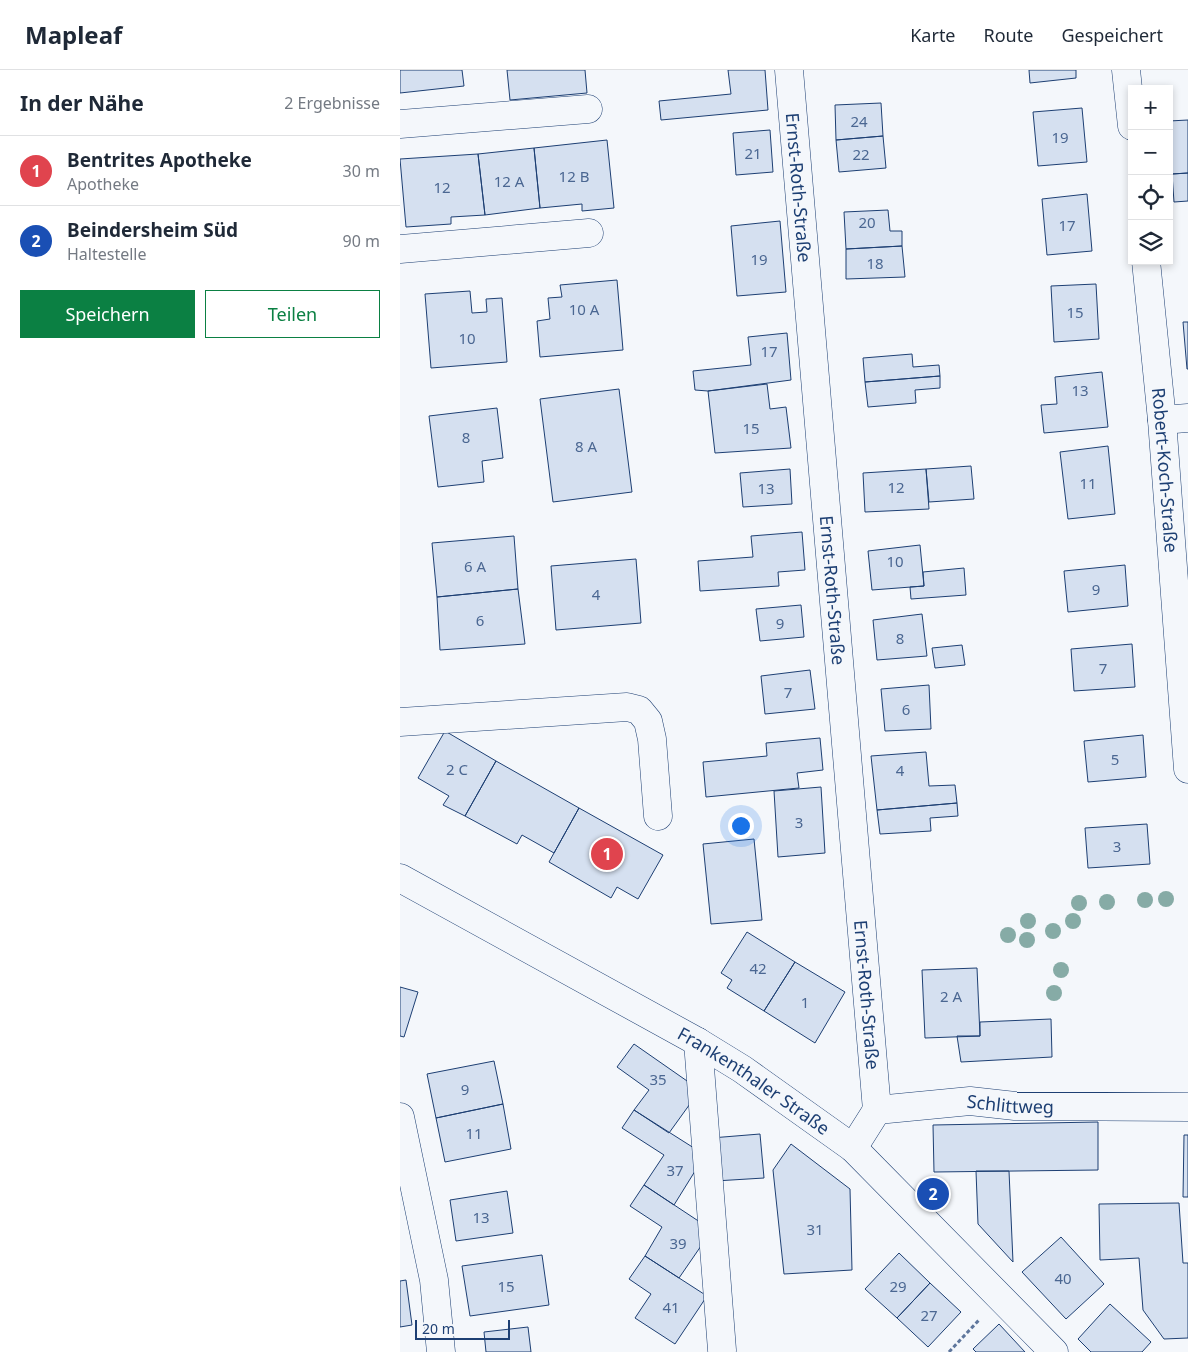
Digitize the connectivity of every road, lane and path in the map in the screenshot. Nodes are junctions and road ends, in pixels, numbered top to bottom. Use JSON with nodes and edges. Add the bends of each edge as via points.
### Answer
{"nodes":[{"id":1,"x":788,"y":70,"type":"edge"},
{"id":2,"x":1126,"y":70,"type":"edge"},
{"id":3,"x":1128,"y":89,"type":"edge"},
{"id":4,"x":588,"y":109,"type":"dead end"},
{"id":5,"x":400,"y":124,"type":"edge"},
{"id":6,"x":589,"y":233,"type":"dead end"},
{"id":7,"x":400,"y":249,"type":"edge"},
{"id":8,"x":1147,"y":265,"type":"edge"},
{"id":9,"x":1175,"y":419,"type":"edge"},
{"id":10,"x":400,"y":722,"type":"edge"},
{"id":11,"x":1188,"y":769,"type":"edge"},
{"id":12,"x":658,"y":816,"type":"dead end"},
{"id":13,"x":400,"y":878,"type":"edge"},
{"id":14,"x":698,"y":1042,"type":"junction"},
{"id":15,"x":1188,"y":1107,"type":"edge"},
{"id":16,"x":877,"y":1110,"type":"junction"},
{"id":17,"x":400,"y":1117,"type":"edge"},
{"id":18,"x":853,"y":1148,"type":"junction"},
{"id":19,"x":1001,"y":1298,"type":"junction"},
{"id":20,"x":722,"y":1350,"type":"dead end"},
{"id":21,"x":441,"y":1352,"type":"edge"},
{"id":22,"x":949,"y":1352,"type":"edge"},
{"id":23,"x":1054,"y":1352,"type":"edge"}],
"edges":[{"from":1,"to":16,"type":"street","name":"Ernst-Roth-Straße"},
{"from":2,"to":3,"type":"street"},
{"from":4,"to":5,"type":"street"},
{"from":6,"to":7,"type":"street"},
{"from":8,"to":9,"type":"street","name":"Robert-Koch-Straße"},
{"from":9,"to":11,"type":"street","name":"Robert-Koch-Straße"},
{"from":10,"to":12,"type":"street","via":[[627,707],[639,710],[648,721],[652,739]]},
{"from":13,"to":14,"type":"street","name":"Frankenthaler Straße"},
{"from":14,"to":18,"type":"street","name":"Frankenthaler Straße","via":[[742,1069]]},
{"from":14,"to":20,"type":"street"},
{"from":15,"to":16,"type":"street","name":"Schlittweg","via":[[1015,1106],[970,1101]]},
{"from":16,"to":18,"type":"street"},
{"from":17,"to":21,"type":"street","via":[[434,1280]]},
{"from":18,"to":19,"type":"street","name":"Frankenthaler Straße"},
{"from":19,"to":22,"type":"path"},
{"from":19,"to":23,"type":"street","name":"Frankenthaler Straße"}]}
